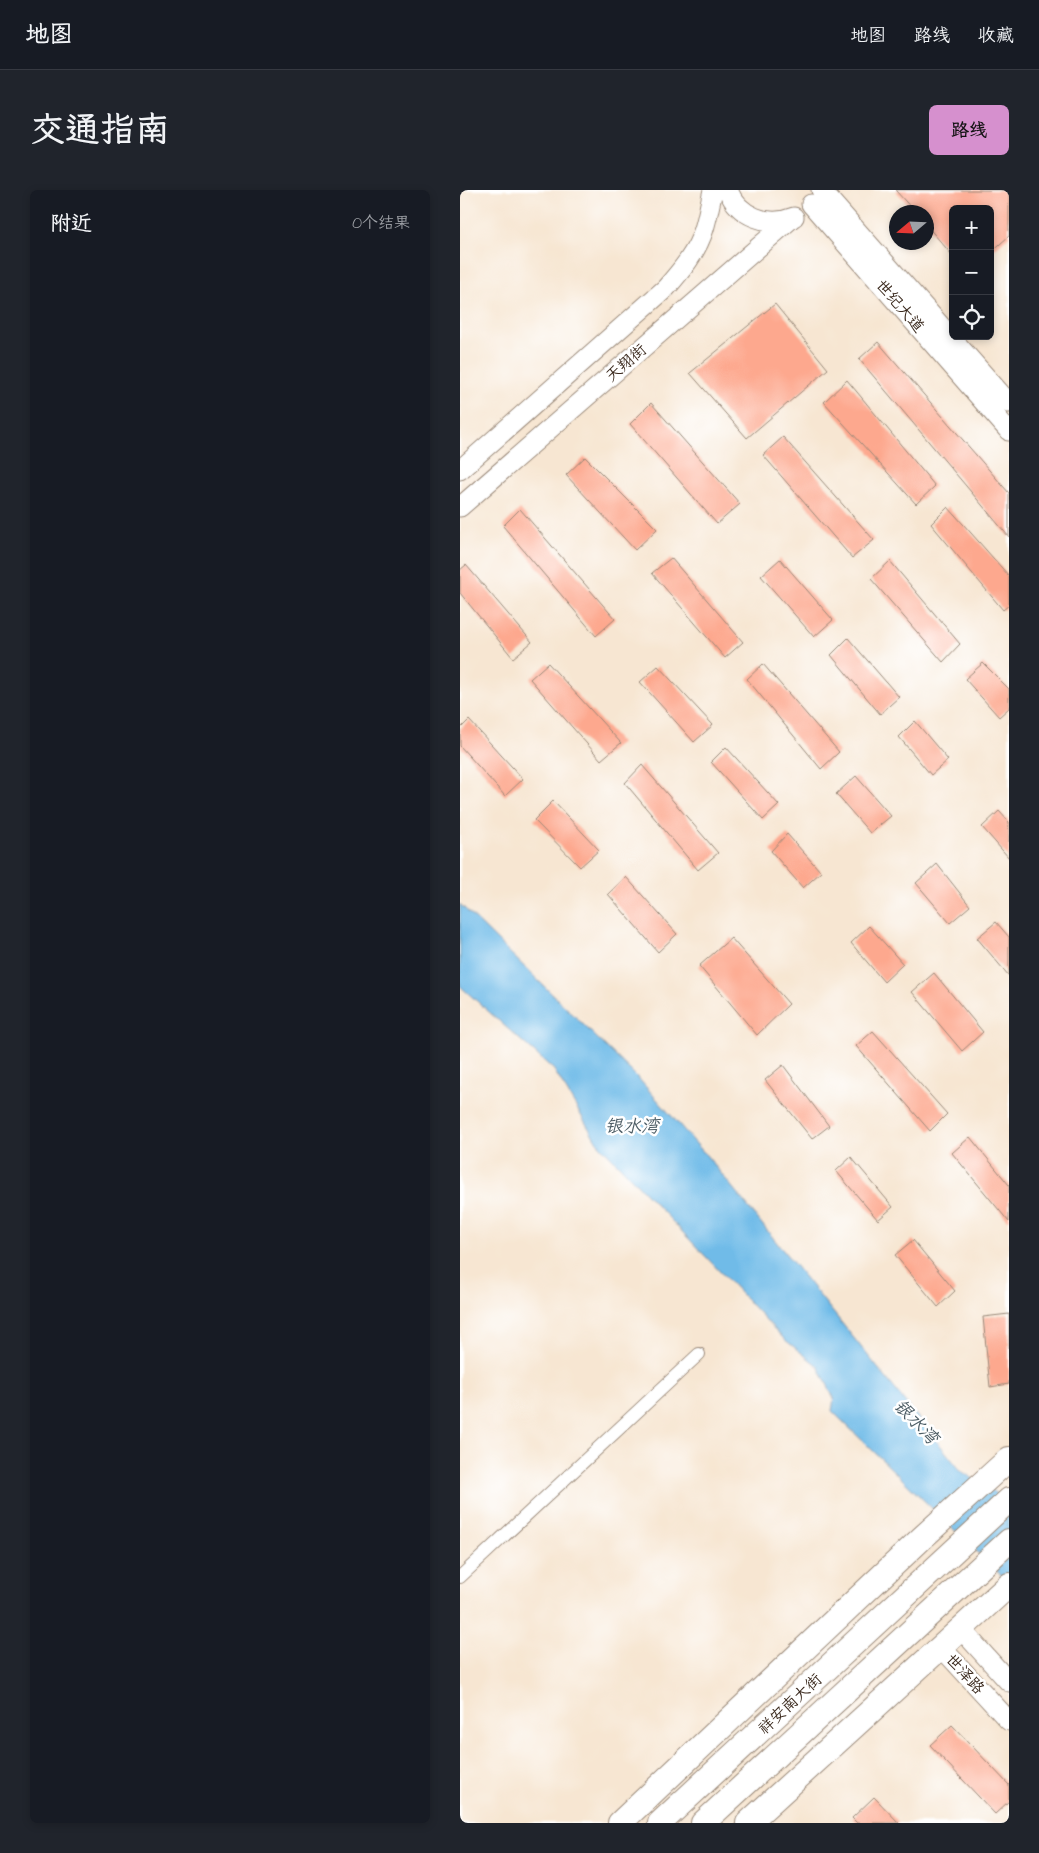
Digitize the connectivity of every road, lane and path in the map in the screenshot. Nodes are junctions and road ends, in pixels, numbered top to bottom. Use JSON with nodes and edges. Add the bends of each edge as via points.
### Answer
{"nodes":[{"id":1,"x":712,"y":190,"type":"edge"},
{"id":2,"x":728,"y":190,"type":"edge"},
{"id":3,"x":818,"y":193,"type":"edge"},
{"id":4,"x":792,"y":218,"type":"junction"},
{"id":5,"x":1009,"y":403,"type":"edge"},
{"id":6,"x":1009,"y":431,"type":"edge"},
{"id":7,"x":460,"y":470,"type":"edge"},
{"id":8,"x":460,"y":507,"type":"edge"},
{"id":9,"x":700,"y":1354,"type":"dead end"},
{"id":10,"x":1009,"y":1459,"type":"edge"},
{"id":11,"x":1009,"y":1500,"type":"edge"},
{"id":12,"x":1009,"y":1541,"type":"edge"},
{"id":13,"x":460,"y":1577,"type":"edge"},
{"id":14,"x":1002,"y":1585,"type":"edge"},
{"id":15,"x":961,"y":1629,"type":"junction"},
{"id":16,"x":942,"y":1648,"type":"junction"},
{"id":17,"x":1009,"y":1682,"type":"edge"},
{"id":18,"x":824,"y":1711,"type":"junction"},
{"id":19,"x":774,"y":1718,"type":"junction"},
{"id":20,"x":1009,"y":1721,"type":"edge"},
{"id":21,"x":777,"y":1755,"type":"junction"},
{"id":22,"x":642,"y":1802,"type":"junction"},
{"id":23,"x":620,"y":1823,"type":"edge"},
{"id":24,"x":660,"y":1823,"type":"edge"},
{"id":25,"x":702,"y":1823,"type":"edge"},
{"id":26,"x":728,"y":1823,"type":"edge"},
{"id":27,"x":748,"y":1823,"type":"edge"}],
"edges":[{"from":1,"to":7,"type":"main road","name":"天翔街","via":[[704,229],[694,251],[670,283]]},
{"from":2,"to":4,"type":"main road","via":[[739,207],[750,216],[778,222]]},
{"from":3,"to":4,"type":"main road","name":"天翔街","via":[[802,213]]},
{"from":3,"to":5,"type":"main road","name":"世纪大道"},
{"from":3,"to":6,"type":"main road","name":"世纪大道"},
{"from":4,"to":8,"type":"main road","name":"天翔街"},
{"from":9,"to":13,"type":"street"},
{"from":10,"to":22,"type":"highway"},
{"from":11,"to":19,"type":"highway","name":"祥安南大街"},
{"from":12,"to":18,"type":"highway","name":"祥安南大街"},
{"from":14,"to":15,"type":"highway"},
{"from":14,"to":18,"type":"highway","via":[[943,1632],[822,1749],[817,1749],[809,1739]]},
{"from":15,"to":16,"type":"highway"},
{"from":15,"to":17,"type":"main road","name":"世泽路"},
{"from":16,"to":20,"type":"main road","name":"世泽路"},
{"from":16,"to":27,"type":"highway"},
{"from":18,"to":21,"type":"highway","name":"祥安南大街"},
{"from":19,"to":22,"type":"highway"},
{"from":19,"to":24,"type":"highway","name":"祥安南大街"},
{"from":21,"to":25,"type":"highway","name":"祥安南大街"},
{"from":21,"to":26,"type":"highway"},
{"from":22,"to":23,"type":"highway"}]}
